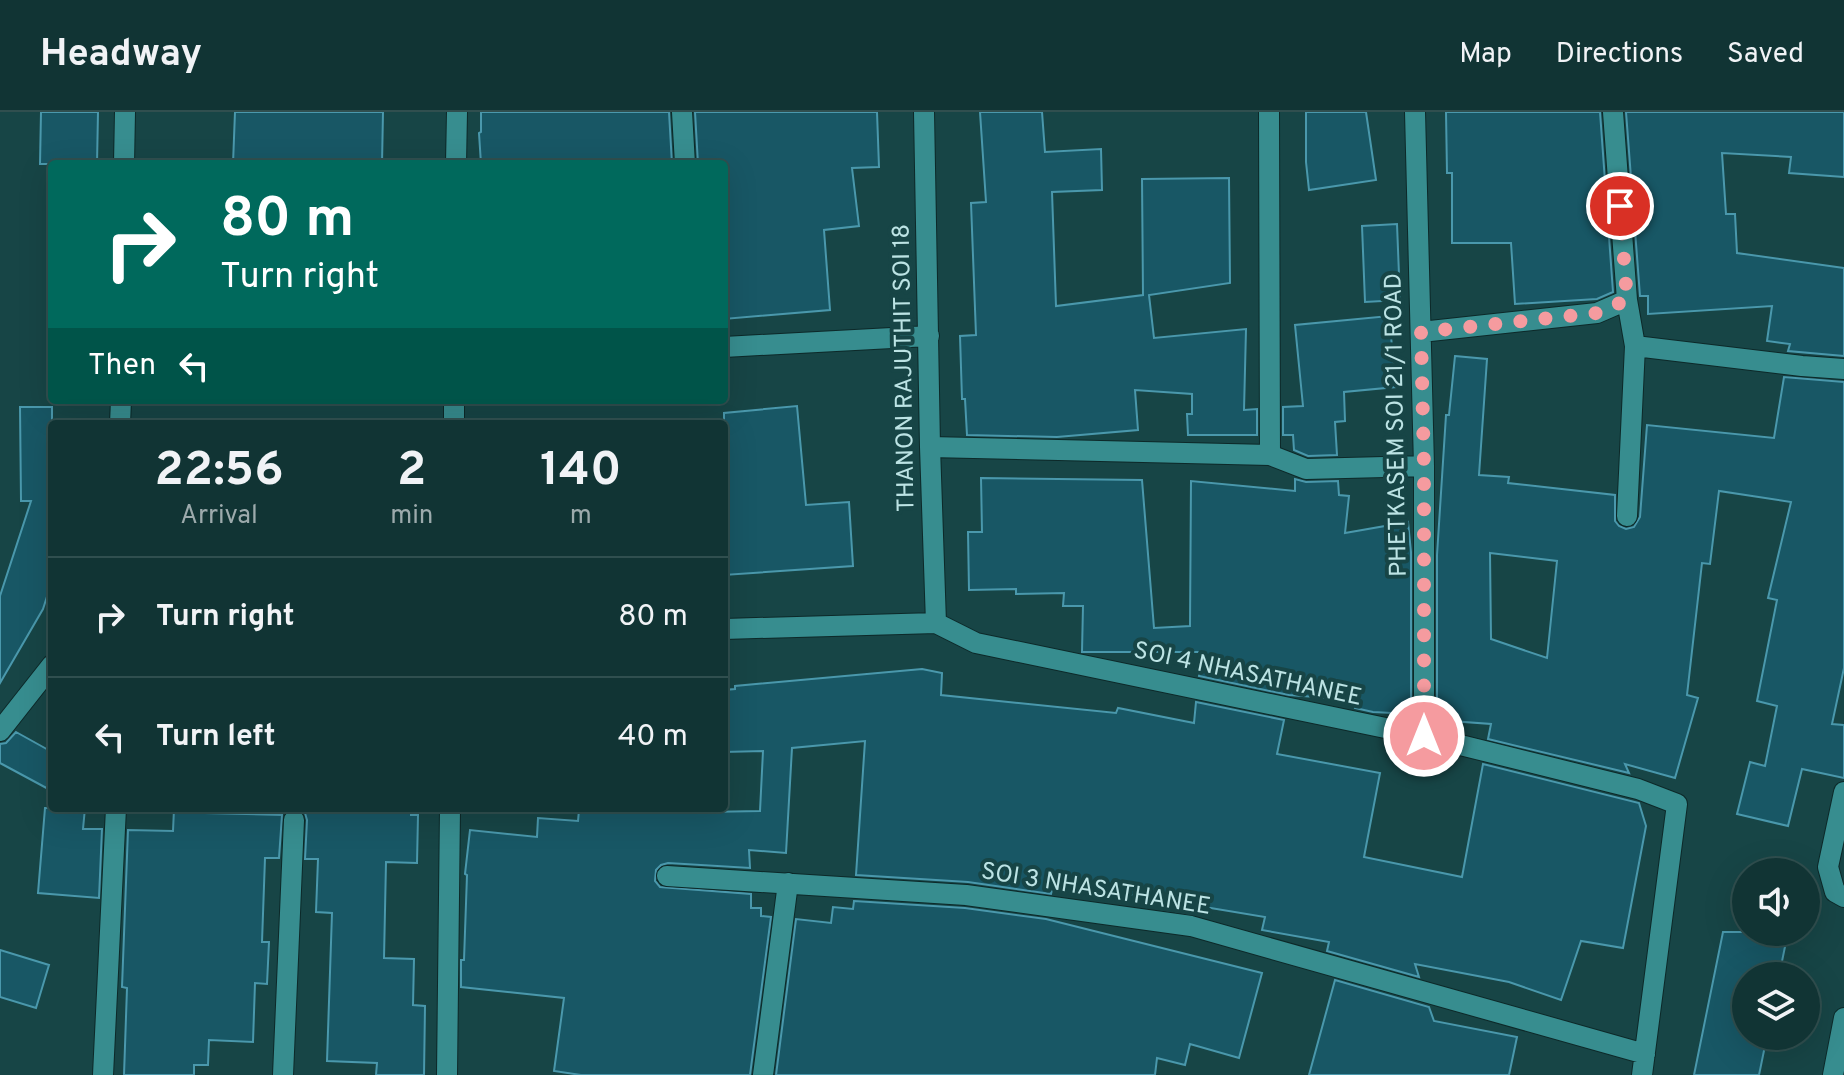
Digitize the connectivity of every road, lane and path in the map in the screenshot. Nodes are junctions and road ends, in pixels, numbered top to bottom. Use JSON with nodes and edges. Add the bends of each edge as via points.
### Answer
{"nodes":[{"id":1,"x":125,"y":112,"type":"edge"},
{"id":2,"x":457,"y":112,"type":"edge"},
{"id":3,"x":682,"y":112,"type":"edge"},
{"id":4,"x":924,"y":112,"type":"edge"},
{"id":5,"x":1269,"y":112,"type":"edge"},
{"id":6,"x":1415,"y":112,"type":"edge"},
{"id":7,"x":1613,"y":112,"type":"edge"},
{"id":8,"x":124,"y":160,"type":"edge"},
{"id":9,"x":456,"y":160,"type":"edge"},
{"id":10,"x":685,"y":160,"type":"edge"},
{"id":11,"x":1627,"y":300,"type":"junction"},
{"id":12,"x":1421,"y":332,"type":"junction"},
{"id":13,"x":929,"y":336,"type":"junction"},
{"id":14,"x":1635,"y":346,"type":"junction"},
{"id":15,"x":728,"y":347,"type":"edge"},
{"id":16,"x":1844,"y":369,"type":"edge"},
{"id":17,"x":930,"y":447,"type":"junction"},
{"id":18,"x":1270,"y":455,"type":"junction"},
{"id":19,"x":1424,"y":466,"type":"junction"},
{"id":20,"x":1627,"y":516,"type":"dead end"},
{"id":21,"x":936,"y":623,"type":"junction"},
{"id":22,"x":728,"y":629,"type":"edge"},
{"id":23,"x":48,"y":670,"type":"edge"},
{"id":24,"x":0,"y":731,"type":"edge"},
{"id":25,"x":1424,"y":736,"type":"junction"},
{"id":26,"x":1844,"y":792,"type":"edge"},
{"id":27,"x":116,"y":812,"type":"edge"},
{"id":28,"x":450,"y":812,"type":"edge"},
{"id":29,"x":294,"y":820,"type":"dead end"},
{"id":30,"x":667,"y":876,"type":"dead end"},
{"id":31,"x":788,"y":883,"type":"junction"},
{"id":32,"x":1844,"y":897,"type":"edge"},
{"id":33,"x":1844,"y":1018,"type":"edge"},
{"id":34,"x":1645,"y":1054,"type":"junction"},
{"id":35,"x":103,"y":1075,"type":"edge"},
{"id":36,"x":283,"y":1075,"type":"edge"},
{"id":37,"x":447,"y":1075,"type":"edge"},
{"id":38,"x":763,"y":1075,"type":"edge"},
{"id":39,"x":1642,"y":1075,"type":"edge"},
{"id":40,"x":1833,"y":1075,"type":"edge"}],
"edges":[{"from":1,"to":8,"type":"street"},
{"from":2,"to":9,"type":"street"},
{"from":3,"to":10,"type":"street"},
{"from":4,"to":13,"type":"street","name":"THANON RAJUTHIT SOI 18"},
{"from":5,"to":18,"type":"street"},
{"from":6,"to":12,"type":"street","name":"PHETKASEM SOI 21/1 ROAD"},
{"from":7,"to":11,"type":"street"},
{"from":11,"to":12,"type":"street","via":[[1597,313]]},
{"from":11,"to":14,"type":"street"},
{"from":12,"to":19,"type":"street","name":"PHETKASEM SOI 21/1 ROAD"},
{"from":13,"to":15,"type":"street"},
{"from":13,"to":17,"type":"street","name":"THANON RAJUTHIT SOI 18"},
{"from":14,"to":16,"type":"street"},
{"from":14,"to":20,"type":"street"},
{"from":17,"to":18,"type":"street"},
{"from":17,"to":21,"type":"street","name":"THANON RAJUTHIT SOI 18"},
{"from":18,"to":19,"type":"street","via":[[1306,469]]},
{"from":19,"to":25,"type":"street","name":"PHETKASEM SOI 21/1 ROAD"},
{"from":21,"to":22,"type":"street","name":"SOI 4 NHASATHANEE"},
{"from":21,"to":25,"type":"street","name":"SOI 4 NHASATHANEE","via":[[976,643]]},
{"from":23,"to":24,"type":"street"},
{"from":25,"to":34,"type":"street","name":"SOI 4 NHASATHANEE","via":[[1638,789],[1677,804]]},
{"from":26,"to":32,"type":"street","via":[[1828,867],[1835,892]]},
{"from":27,"to":35,"type":"street"},
{"from":28,"to":37,"type":"street"},
{"from":29,"to":36,"type":"street"},
{"from":30,"to":31,"type":"street","name":"SOI 3 NHASATHANEE"},
{"from":31,"to":34,"type":"street","name":"SOI 3 NHASATHANEE","via":[[966,895],[1191,926]]},
{"from":31,"to":38,"type":"street"},
{"from":33,"to":40,"type":"street"},
{"from":34,"to":39,"type":"street","name":"SOI 4 NHASATHANEE"}]}
